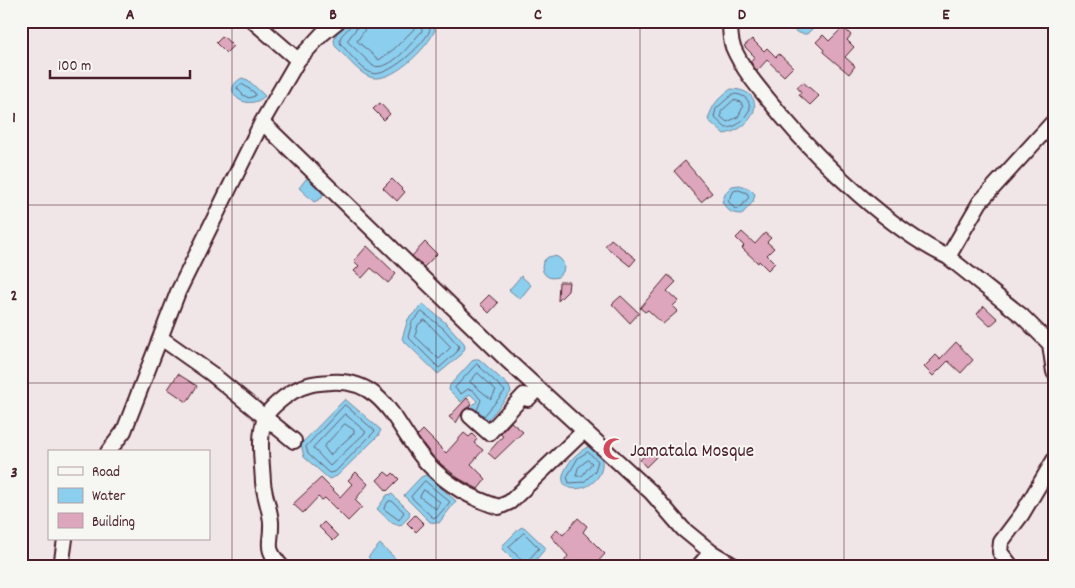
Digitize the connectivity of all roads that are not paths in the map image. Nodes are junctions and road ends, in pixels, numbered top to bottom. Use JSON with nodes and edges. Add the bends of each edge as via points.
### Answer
{"nodes":[{"id":1,"x":253,"y":21,"type":"edge"},
{"id":2,"x":338,"y":21,"type":"edge"},
{"id":3,"x":730,"y":21,"type":"edge"},
{"id":4,"x":298,"y":60,"type":"junction"},
{"id":5,"x":1054,"y":121,"type":"edge"},
{"id":6,"x":262,"y":122,"type":"junction"},
{"id":7,"x":948,"y":256,"type":"junction"},
{"id":8,"x":161,"y":338,"type":"junction"},
{"id":9,"x":1052,"y":343,"type":"edge"},
{"id":10,"x":1054,"y":372,"type":"edge"},
{"id":11,"x":538,"y":388,"type":"junction"},
{"id":12,"x":265,"y":416,"type":"junction"},
{"id":13,"x":470,"y":416,"type":"dead end"},
{"id":14,"x":584,"y":431,"type":"junction"},
{"id":15,"x":294,"y":441,"type":"dead end"},
{"id":16,"x":110,"y":450,"type":"edge"},
{"id":17,"x":1054,"y":460,"type":"edge"},
{"id":18,"x":65,"y":540,"type":"edge"},
{"id":19,"x":711,"y":552,"type":"junction"},
{"id":20,"x":62,"y":566,"type":"edge"},
{"id":21,"x":282,"y":567,"type":"edge"},
{"id":22,"x":698,"y":567,"type":"edge"},
{"id":23,"x":736,"y":567,"type":"edge"},
{"id":24,"x":1012,"y":567,"type":"edge"}],
"edges":[{"from":1,"to":4,"type":"street"},
{"from":2,"to":4,"type":"street"},
{"from":3,"to":7,"type":"street","via":[[732,46],[740,60],[762,93],[806,144],[883,214],[926,246]]},
{"from":4,"to":6,"type":"street"},
{"from":5,"to":7,"type":"street","via":[[980,202]]},
{"from":6,"to":8,"type":"street","via":[[178,292]]},
{"from":6,"to":11,"type":"street"},
{"from":7,"to":9,"type":"street"},
{"from":8,"to":12,"type":"street"},
{"from":8,"to":16,"type":"street","via":[[124,431]]},
{"from":9,"to":10,"type":"street"},
{"from":11,"to":13,"type":"street","via":[[528,399],[524,395],[489,433]]},
{"from":11,"to":14,"type":"street"},
{"from":12,"to":14,"type":"street","via":[[285,396],[307,383],[339,381],[365,387],[389,408],[428,464],[470,496],[500,507],[510,502]]},
{"from":12,"to":15,"type":"street"},
{"from":12,"to":21,"type":"street","via":[[261,448],[264,492],[271,522],[268,540],[272,555]]},
{"from":14,"to":19,"type":"street","via":[[651,492],[683,529]]},
{"from":17,"to":24,"type":"street","via":[[1001,542],[1000,552]]},
{"from":18,"to":20,"type":"street"},
{"from":19,"to":22,"type":"street"},
{"from":19,"to":23,"type":"street"}]}
